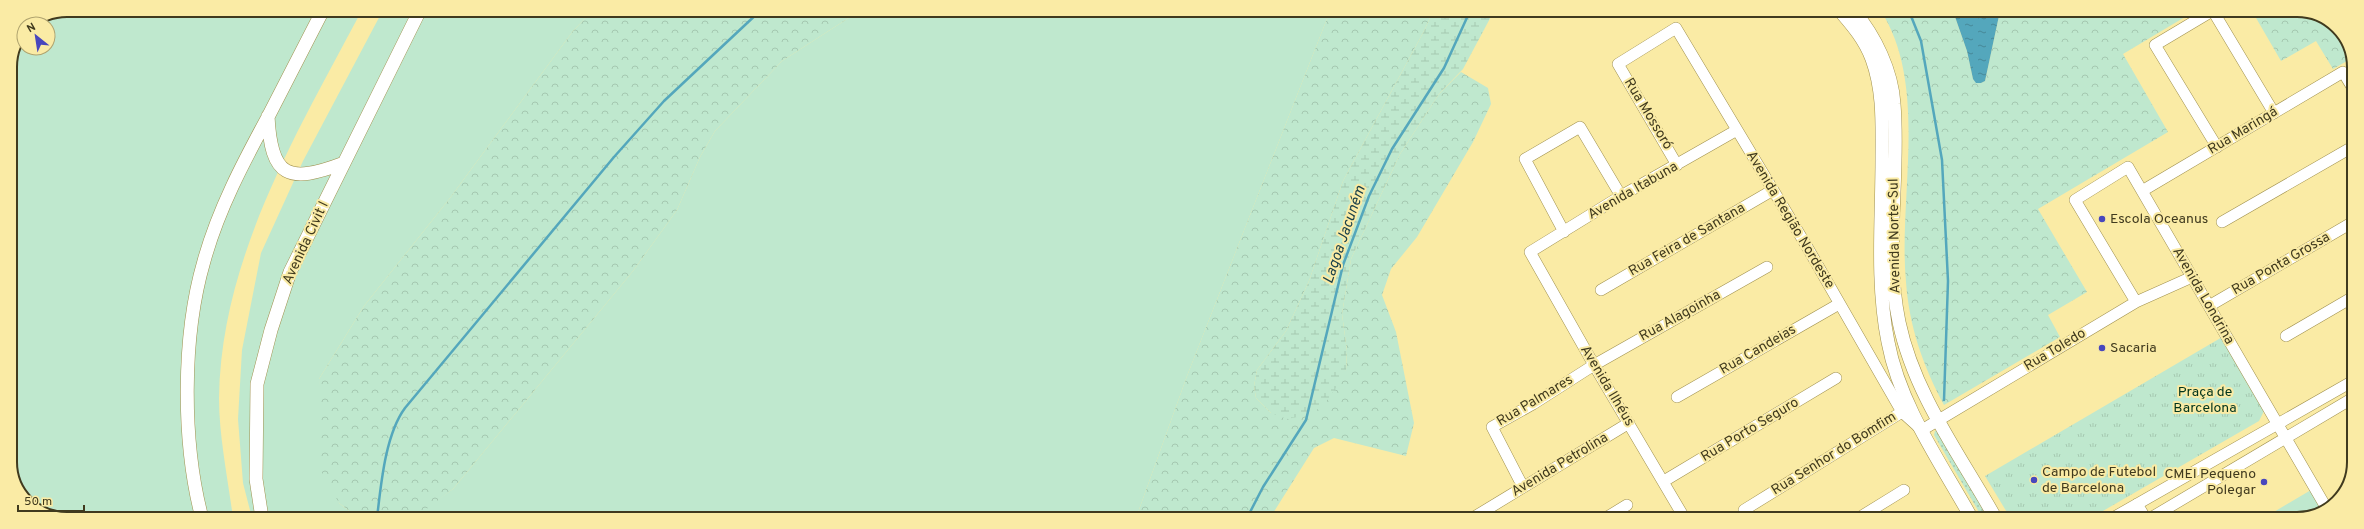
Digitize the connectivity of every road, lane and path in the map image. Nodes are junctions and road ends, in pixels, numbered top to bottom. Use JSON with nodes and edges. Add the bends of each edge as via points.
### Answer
{"nodes":[{"id":1,"x":319,"y":17,"type":"edge"},
{"id":2,"x":417,"y":17,"type":"edge"},
{"id":3,"x":1844,"y":17,"type":"edge"},
{"id":4,"x":1858,"y":17,"type":"edge"},
{"id":5,"x":2202,"y":17,"type":"edge"},
{"id":6,"x":2216,"y":17,"type":"edge"},
{"id":7,"x":1618,"y":64,"type":"joint"},
{"id":8,"x":2347,"y":79,"type":"edge"},
{"id":9,"x":2274,"y":113,"type":"junction"},
{"id":10,"x":268,"y":116,"type":"junction"},
{"id":11,"x":1736,"y":130,"type":"junction"},
{"id":12,"x":2217,"y":147,"type":"junction"},
{"id":13,"x":2347,"y":150,"type":"edge"},
{"id":14,"x":344,"y":163,"type":"junction"},
{"id":15,"x":1678,"y":165,"type":"junction"},
{"id":16,"x":1773,"y":190,"type":"junction"},
{"id":17,"x":2142,"y":191,"type":"junction"},
{"id":18,"x":1621,"y":196,"type":"junction"},
{"id":19,"x":2222,"y":222,"type":"dead end"},
{"id":20,"x":2347,"y":226,"type":"edge"},
{"id":21,"x":1564,"y":232,"type":"junction"},
{"id":22,"x":1530,"y":252,"type":"joint"},
{"id":23,"x":1767,"y":267,"type":"dead end"},
{"id":24,"x":2192,"y":277,"type":"junction"},
{"id":25,"x":1601,"y":290,"type":"dead end"},
{"id":26,"x":2347,"y":300,"type":"edge"},
{"id":27,"x":2136,"y":302,"type":"junction"},
{"id":28,"x":1839,"y":304,"type":"junction"},
{"id":29,"x":2209,"y":306,"type":"junction"},
{"id":30,"x":2286,"y":336,"type":"dead end"},
{"id":31,"x":1594,"y":365,"type":"junction"},
{"id":32,"x":1836,"y":378,"type":"dead end"},
{"id":33,"x":2347,"y":385,"type":"edge"},
{"id":34,"x":1677,"y":397,"type":"dead end"},
{"id":35,"x":2347,"y":402,"type":"edge"},
{"id":36,"x":1902,"y":412,"type":"junction"},
{"id":37,"x":1938,"y":420,"type":"junction"},
{"id":38,"x":1629,"y":423,"type":"junction"},
{"id":39,"x":2278,"y":425,"type":"junction"},
{"id":40,"x":1922,"y":430,"type":"junction"},
{"id":41,"x":2286,"y":438,"type":"junction"},
{"id":42,"x":1664,"y":481,"type":"junction"},
{"id":43,"x":1523,"y":487,"type":"junction"},
{"id":44,"x":1904,"y":490,"type":"dead end"},
{"id":45,"x":2137,"y":504,"type":"junction"},
{"id":46,"x":2324,"y":504,"type":"edge"},
{"id":47,"x":1627,"y":506,"type":"dead end"},
{"id":48,"x":1744,"y":510,"type":"dead end"},
{"id":49,"x":201,"y":512,"type":"edge"},
{"id":50,"x":261,"y":512,"type":"edge"},
{"id":51,"x":1482,"y":512,"type":"edge"},
{"id":52,"x":1616,"y":512,"type":"edge"},
{"id":53,"x":1682,"y":512,"type":"edge"},
{"id":54,"x":1868,"y":512,"type":"edge"},
{"id":55,"x":1968,"y":512,"type":"edge"},
{"id":56,"x":1992,"y":512,"type":"edge"},
{"id":57,"x":2123,"y":512,"type":"edge"},
{"id":58,"x":2142,"y":512,"type":"edge"},
{"id":59,"x":2161,"y":512,"type":"edge"}],
"edges":[{"from":1,"to":10,"type":"main road"},
{"from":2,"to":14,"type":"main road","name":"Avenida Civit I"},
{"from":3,"to":40,"type":"main road","name":"Avenida Norte-Sul","via":[[1867,48],[1877,76],[1882,104],[1881,254],[1885,324],[1894,366]]},
{"from":4,"to":37,"type":"main road","name":"Avenida Norte-Sul","via":[[1880,53],[1894,104],[1893,265],[1896,306],[1909,358],[1923,393]]},
{"from":5,"to":12,"type":"street","via":[[2155,45]]},
{"from":6,"to":9,"type":"street"},
{"from":7,"to":11,"type":"street","name":"Avenida Região Nordeste","via":[[1676,28]]},
{"from":7,"to":15,"type":"street","name":"Rua Mossoró"},
{"from":8,"to":9,"type":"street","name":"Rua Maringá","via":[[2343,72]]},
{"from":9,"to":12,"type":"street","name":"Rua Maringá"},
{"from":10,"to":14,"type":"main road","via":[[272,152],[278,164],[288,172],[307,175]]},
{"from":10,"to":49,"type":"main road","via":[[223,209],[203,261],[195,307],[189,352],[188,428]]},
{"from":11,"to":15,"type":"street","name":"Avenida Itabuna"},
{"from":11,"to":16,"type":"street","name":"Avenida Região Nordeste"},
{"from":12,"to":17,"type":"street","name":"Rua Maringá"},
{"from":13,"to":19,"type":"street"},
{"from":14,"to":50,"type":"main road","name":"Avenida Civit I","via":[[290,272],[257,384],[256,479]]},
{"from":15,"to":18,"type":"street","name":"Avenida Itabuna"},
{"from":16,"to":25,"type":"street","name":"Rua Feira de Santana"},
{"from":16,"to":28,"type":"street","name":"Avenida Região Nordeste"},
{"from":17,"to":24,"type":"street","name":"Avenida Londrina"},
{"from":17,"to":27,"type":"street","name":"Avenida Londrina","via":[[2128,167],[2075,200]]},
{"from":18,"to":21,"type":"street","name":"Avenida Itabuna"},
{"from":18,"to":21,"type":"street","via":[[1580,127],[1525,159]]},
{"from":20,"to":29,"type":"street","name":"Rua Ponta Grossa"},
{"from":21,"to":22,"type":"street","name":"Avenida Itabuna"},
{"from":22,"to":31,"type":"street","name":"Avenida Ilhéus"},
{"from":23,"to":31,"type":"street","name":"Rua Alagoinha"},
{"from":24,"to":27,"type":"street","name":"Rua Toledo"},
{"from":24,"to":29,"type":"street","name":"Avenida Londrina"},
{"from":26,"to":30,"type":"street"},
{"from":27,"to":37,"type":"street","name":"Rua Toledo"},
{"from":28,"to":34,"type":"street","name":"Rua Candeias"},
{"from":28,"to":36,"type":"street","name":"Avenida Região Nordeste"},
{"from":29,"to":39,"type":"street","name":"Avenida Londrina"},
{"from":31,"to":38,"type":"street","name":"Avenida Ilhéus"},
{"from":31,"to":43,"type":"street","name":"Rua Palmares","via":[[1492,427]]},
{"from":32,"to":42,"type":"street","name":"Rua Porto Seguro"},
{"from":33,"to":39,"type":"street"},
{"from":35,"to":41,"type":"street"},
{"from":36,"to":40,"type":"street","name":"Rua Senhor do Bomfim"},
{"from":36,"to":48,"type":"street","name":"Rua Senhor do Bomfim"},
{"from":37,"to":40,"type":"street","name":"Rua Toledo"},
{"from":37,"to":56,"type":"main road","name":"Avenida Norte-Sul"},
{"from":38,"to":42,"type":"street","name":"Avenida Ilhéus"},
{"from":38,"to":43,"type":"street","name":"Avenida Petrolina"},
{"from":39,"to":41,"type":"street","name":"Avenida Londrina"},
{"from":39,"to":45,"type":"street"},
{"from":40,"to":55,"type":"main road","name":"Avenida Norte-Sul"},
{"from":41,"to":46,"type":"street","name":"Avenida Londrina"},
{"from":41,"to":59,"type":"street"},
{"from":42,"to":53,"type":"street","name":"Avenida Ilhéus"},
{"from":43,"to":51,"type":"street","name":"Avenida Petrolina"},
{"from":44,"to":54,"type":"street"},
{"from":45,"to":57,"type":"street"},
{"from":45,"to":58,"type":"street"},
{"from":47,"to":52,"type":"street"}]}
